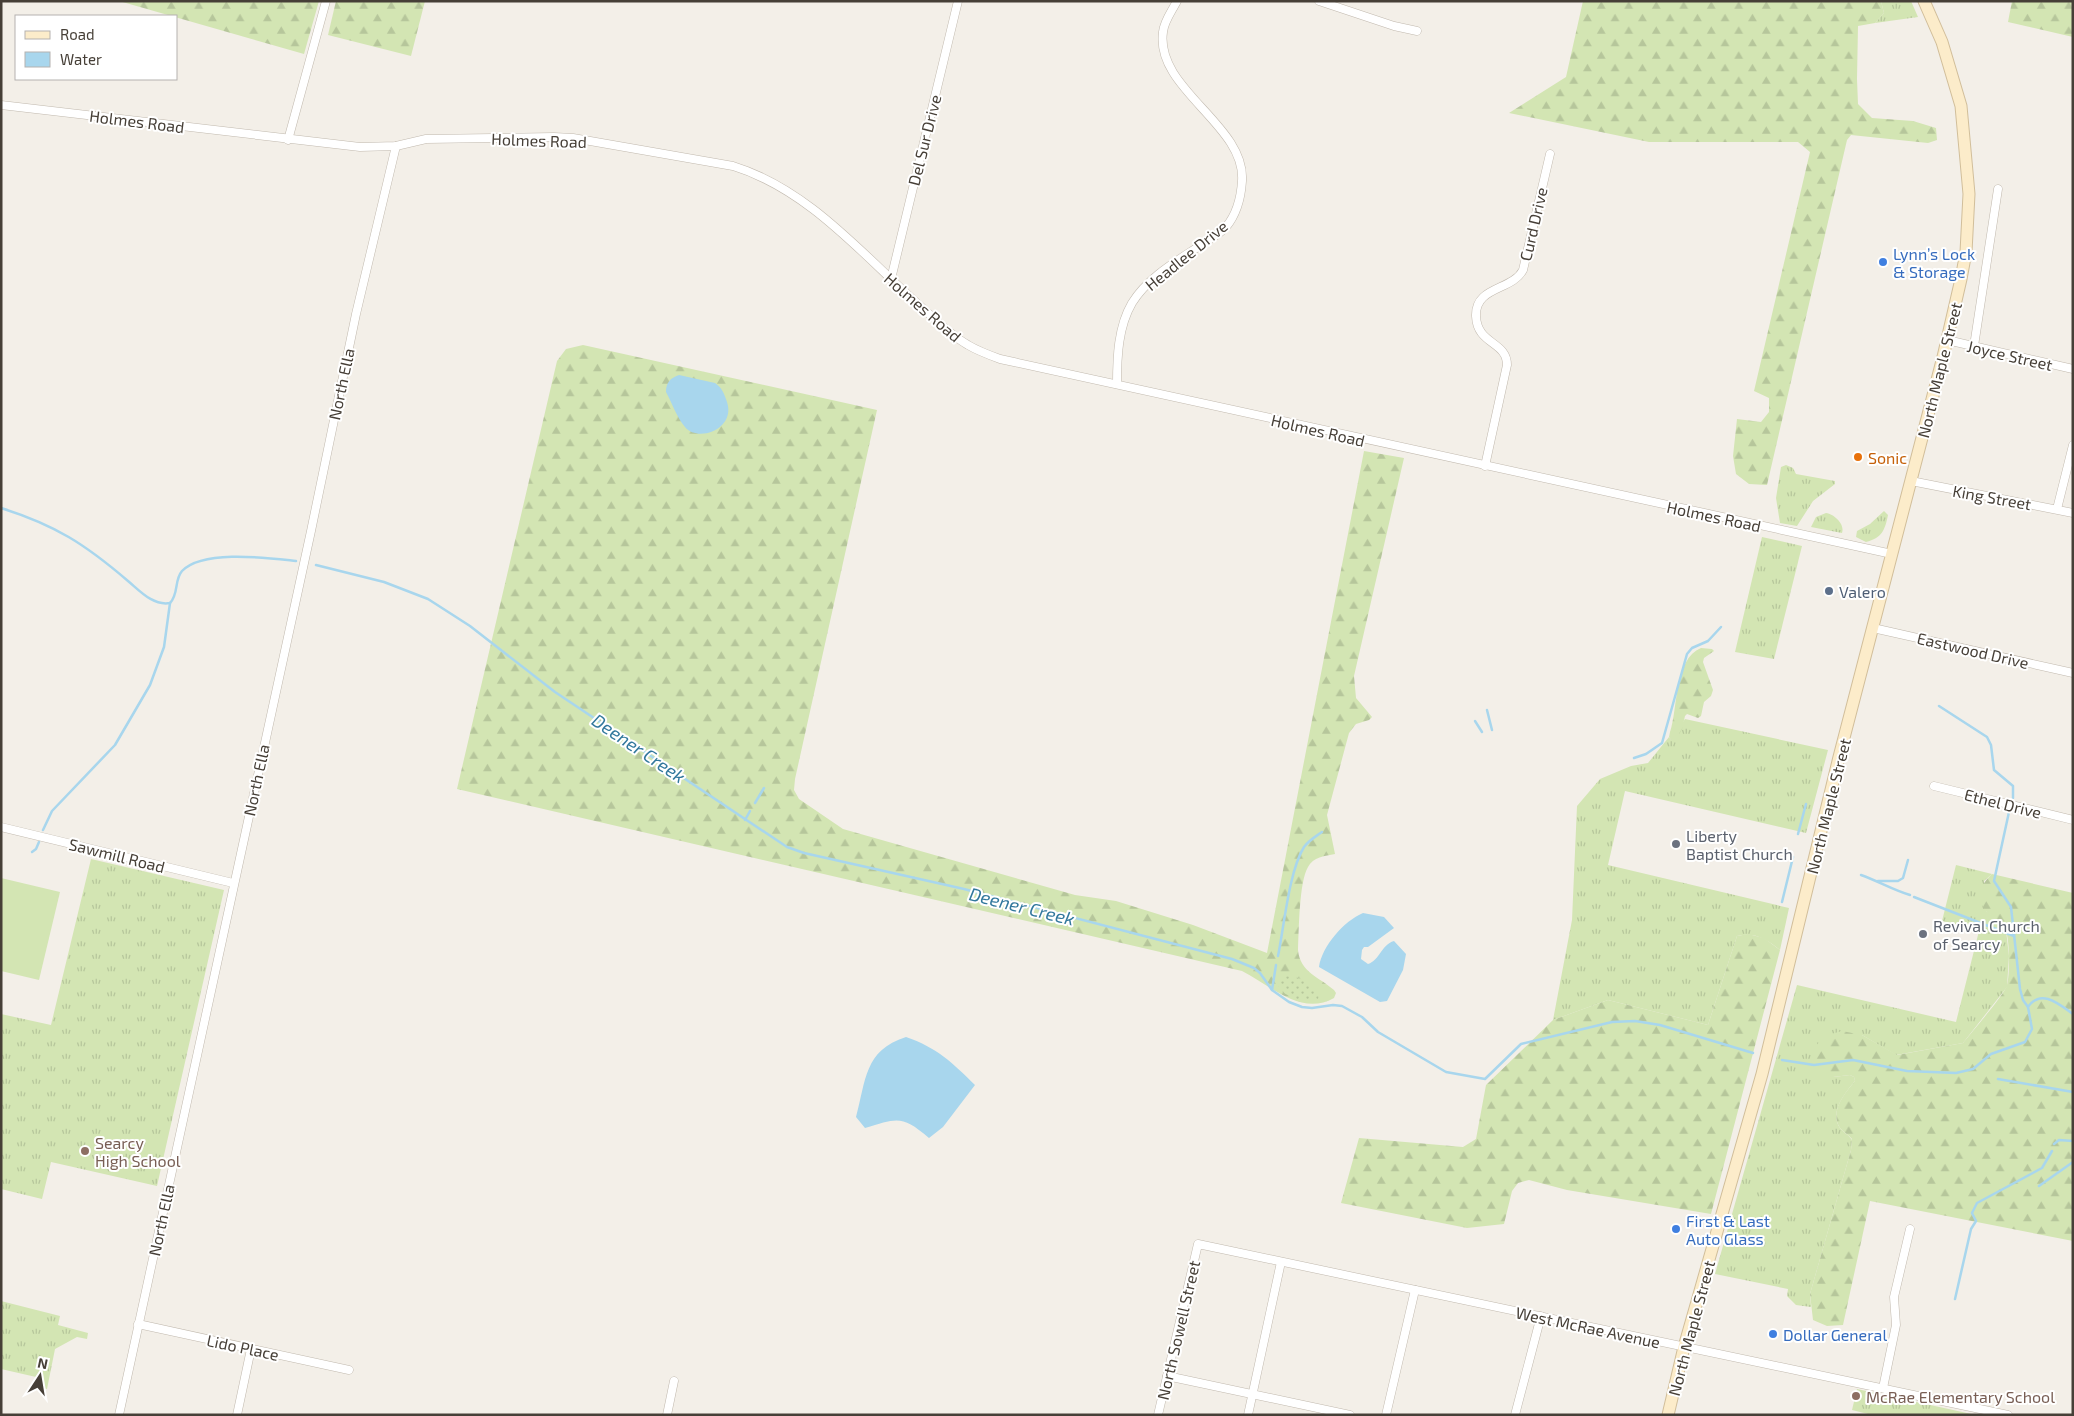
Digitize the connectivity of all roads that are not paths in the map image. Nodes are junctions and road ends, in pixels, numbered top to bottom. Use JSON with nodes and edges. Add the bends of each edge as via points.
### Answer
{"nodes":[{"id":1,"x":326,"y":1,"type":"edge"},
{"id":2,"x":958,"y":1,"type":"edge"},
{"id":3,"x":1177,"y":1,"type":"edge"},
{"id":4,"x":1319,"y":1,"type":"edge"},
{"id":5,"x":1924,"y":1,"type":"edge"},
{"id":6,"x":1417,"y":31,"type":"dead end"},
{"id":7,"x":1,"y":105,"type":"edge"},
{"id":8,"x":288,"y":140,"type":"junction"},
{"id":9,"x":396,"y":146,"type":"junction"},
{"id":10,"x":1550,"y":154,"type":"dead end"},
{"id":11,"x":1998,"y":188,"type":"dead end"},
{"id":12,"x":891,"y":280,"type":"junction"},
{"id":13,"x":1947,"y":340,"type":"junction"},
{"id":14,"x":1974,"y":346,"type":"junction"},
{"id":15,"x":2073,"y":369,"type":"edge"},
{"id":16,"x":1117,"y":384,"type":"junction"},
{"id":17,"x":2073,"y":445,"type":"edge"},
{"id":18,"x":1485,"y":466,"type":"junction"},
{"id":19,"x":1910,"y":481,"type":"junction"},
{"id":20,"x":2058,"y":509,"type":"junction"},
{"id":21,"x":2073,"y":513,"type":"edge"},
{"id":22,"x":1892,"y":554,"type":"junction"},
{"id":23,"x":1873,"y":628,"type":"junction"},
{"id":24,"x":2073,"y":673,"type":"edge"},
{"id":25,"x":1934,"y":786,"type":"dead end"},
{"id":26,"x":2073,"y":820,"type":"edge"},
{"id":27,"x":1,"y":827,"type":"edge"},
{"id":28,"x":233,"y":883,"type":"junction"},
{"id":29,"x":1910,"y":1229,"type":"dead end"},
{"id":30,"x":1198,"y":1244,"type":"joint"},
{"id":31,"x":1281,"y":1262,"type":"junction"},
{"id":32,"x":1415,"y":1290,"type":"junction"},
{"id":33,"x":1541,"y":1316,"type":"junction"},
{"id":34,"x":138,"y":1324,"type":"junction"},
{"id":35,"x":1684,"y":1347,"type":"junction"},
{"id":36,"x":252,"y":1349,"type":"junction"},
{"id":37,"x":349,"y":1370,"type":"dead end"},
{"id":38,"x":1167,"y":1376,"type":"junction"},
{"id":39,"x":674,"y":1381,"type":"dead end"},
{"id":40,"x":1883,"y":1388,"type":"junction"},
{"id":41,"x":1253,"y":1394,"type":"junction"},
{"id":42,"x":119,"y":1415,"type":"edge"},
{"id":43,"x":237,"y":1415,"type":"edge"},
{"id":44,"x":667,"y":1415,"type":"edge"},
{"id":45,"x":1158,"y":1415,"type":"edge"},
{"id":46,"x":1248,"y":1415,"type":"edge"},
{"id":47,"x":1350,"y":1415,"type":"edge"},
{"id":48,"x":1386,"y":1415,"type":"edge"},
{"id":49,"x":1515,"y":1415,"type":"edge"},
{"id":50,"x":1668,"y":1415,"type":"edge"},
{"id":51,"x":2008,"y":1415,"type":"edge"}],
"edges":[{"from":1,"to":8,"type":"street"},
{"from":2,"to":12,"type":"street","name":"Del Sur Drive"},
{"from":3,"to":16,"type":"street","name":"Headlee Drive","via":[[1162,34],[1168,63],[1230,142],[1240,162],[1243,180],[1239,201],[1227,226],[1164,270],[1132,303],[1121,333]]},
{"from":4,"to":6,"type":"street"},
{"from":5,"to":13,"type":"main road","name":"North Maple Street","via":[[1942,42],[1961,106],[1968,194],[1966,252]]},
{"from":7,"to":8,"type":"street","name":"Holmes Road"},
{"from":8,"to":9,"type":"street","name":"Holmes Road","via":[[360,147]]},
{"from":9,"to":12,"type":"street","name":"Holmes Road","via":[[426,140],[573,138],[733,166],[751,171],[801,199]]},
{"from":9,"to":28,"type":"street","name":"North Ella","via":[[356,314]]},
{"from":10,"to":18,"type":"street","name":"Curd Drive","via":[[1523,270],[1517,278],[1486,294],[1476,311],[1480,332],[1506,353],[1507,358]]},
{"from":11,"to":14,"type":"street"},
{"from":12,"to":16,"type":"street","name":"Holmes Road","via":[[967,345],[1000,359]]},
{"from":13,"to":14,"type":"street","name":"Joyce Street"},
{"from":13,"to":19,"type":"main road","name":"North Maple Street"},
{"from":14,"to":15,"type":"street","name":"Joyce Street"},
{"from":16,"to":18,"type":"street","name":"Holmes Road"},
{"from":17,"to":20,"type":"street"},
{"from":18,"to":22,"type":"street","name":"Holmes Road"},
{"from":19,"to":20,"type":"street","name":"King Street"},
{"from":19,"to":22,"type":"main road","name":"North Maple Street"},
{"from":20,"to":21,"type":"street","name":"King Street"},
{"from":22,"to":23,"type":"main road","name":"North Maple Street"},
{"from":23,"to":24,"type":"street","name":"Eastwood Drive"},
{"from":23,"to":35,"type":"main road","name":"North Maple Street","via":[[1762,1074]]},
{"from":25,"to":26,"type":"street","name":"Ethel Drive"},
{"from":27,"to":28,"type":"street","name":"Sawmill Road"},
{"from":28,"to":34,"type":"street","name":"North Ella"},
{"from":29,"to":40,"type":"street","via":[[1894,1297],[1896,1325]]},
{"from":30,"to":31,"type":"street","name":"West McRae Avenue"},
{"from":30,"to":38,"type":"street","name":"North Sowell Street"},
{"from":31,"to":32,"type":"street","name":"West McRae Avenue"},
{"from":31,"to":41,"type":"street"},
{"from":32,"to":33,"type":"street","name":"West McRae Avenue"},
{"from":32,"to":48,"type":"street"},
{"from":33,"to":35,"type":"street","name":"West McRae Avenue"},
{"from":33,"to":49,"type":"street"},
{"from":34,"to":36,"type":"street","name":"Lido Place"},
{"from":34,"to":42,"type":"street","name":"North Ella"},
{"from":35,"to":40,"type":"street","name":"West McRae Avenue"},
{"from":35,"to":50,"type":"main road","name":"North Maple Street"},
{"from":36,"to":37,"type":"street","name":"Lido Place"},
{"from":36,"to":43,"type":"street"},
{"from":38,"to":41,"type":"street"},
{"from":38,"to":45,"type":"street","name":"North Sowell Street"},
{"from":39,"to":44,"type":"street"},
{"from":40,"to":51,"type":"street","name":"West McRae Avenue"},
{"from":41,"to":46,"type":"street"},
{"from":41,"to":47,"type":"street"}]}
